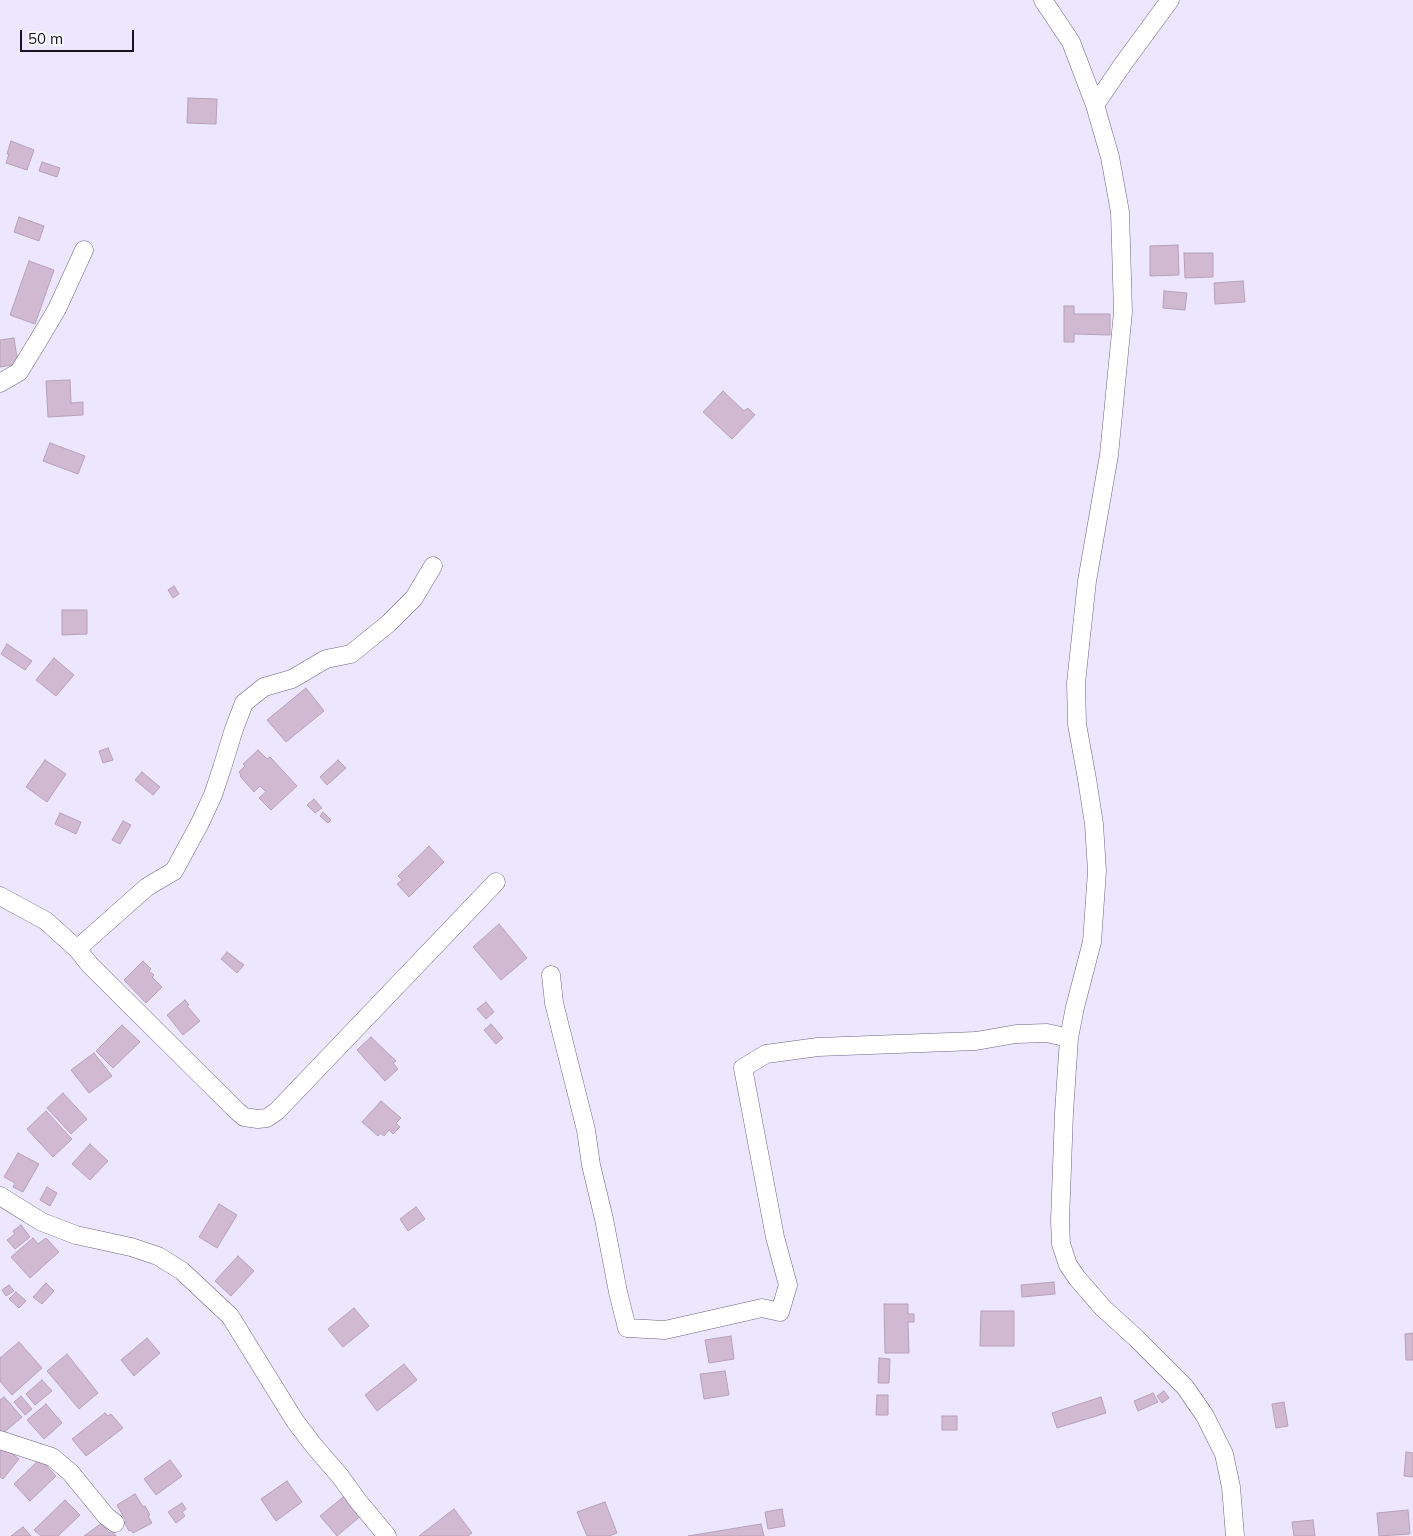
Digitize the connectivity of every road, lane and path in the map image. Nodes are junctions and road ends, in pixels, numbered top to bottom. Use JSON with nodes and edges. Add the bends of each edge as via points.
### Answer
{"nodes":[{"id":1,"x":1043,"y":0,"type":"edge"},
{"id":2,"x":1170,"y":0,"type":"edge"},
{"id":3,"x":1095,"y":106,"type":"junction"},
{"id":4,"x":84,"y":250,"type":"dead end"},
{"id":5,"x":0,"y":383,"type":"edge"},
{"id":6,"x":433,"y":566,"type":"dead end"},
{"id":7,"x":496,"y":882,"type":"dead end"},
{"id":8,"x":0,"y":896,"type":"edge"},
{"id":9,"x":77,"y":949,"type":"junction"},
{"id":10,"x":552,"y":975,"type":"dead end"},
{"id":11,"x":1069,"y":1038,"type":"junction"},
{"id":12,"x":0,"y":1196,"type":"edge"},
{"id":13,"x":0,"y":1440,"type":"edge"},
{"id":14,"x":116,"y":1522,"type":"dead end"},
{"id":15,"x":387,"y":1536,"type":"edge"},
{"id":16,"x":1235,"y":1536,"type":"edge"}],
"edges":[{"from":1,"to":3,"type":"street","via":[[1071,42]]},
{"from":2,"to":3,"type":"street"},
{"from":3,"to":11,"type":"street","via":[[1110,157],[1120,212],[1123,312],[1109,455],[1087,581],[1076,683],[1077,724],[1088,779],[1098,871],[1092,942]]},
{"from":4,"to":5,"type":"street","via":[[57,309],[28,357],[18,372]]},
{"from":6,"to":9,"type":"street","via":[[414,598],[351,654],[326,659],[292,679],[264,687],[244,703],[213,795],[174,871],[147,887]]},
{"from":7,"to":9,"type":"street","via":[[267,1118],[244,1116],[236,1110]]},
{"from":8,"to":9,"type":"street","via":[[46,921]]},
{"from":10,"to":11,"type":"street","via":[[554,1003],[586,1130],[627,1328],[664,1330],[762,1308],[780,1312],[788,1285],[775,1237],[743,1068],[766,1054],[818,1047],[976,1041],[1016,1034]]},
{"from":11,"to":16,"type":"street","via":[[1061,1244],[1068,1264],[1102,1308],[1185,1387],[1206,1416],[1224,1454],[1231,1487]]},
{"from":12,"to":15,"type":"street","via":[[42,1222],[76,1235],[158,1256],[182,1271],[230,1316],[295,1421]]},
{"from":13,"to":14,"type":"street","via":[[52,1457],[70,1472],[106,1516]]}]}
